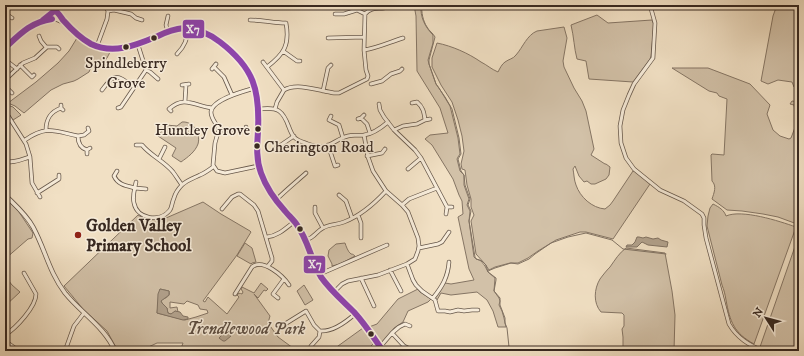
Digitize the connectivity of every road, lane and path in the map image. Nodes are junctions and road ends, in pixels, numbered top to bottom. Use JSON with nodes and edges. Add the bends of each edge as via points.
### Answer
{"nodes":[{"id":1,"x":55,"y":5,"type":"edge"},
{"id":2,"x":58,"y":5,"type":"edge"},
{"id":3,"x":106,"y":5,"type":"edge"},
{"id":4,"x":256,"y":5,"type":"edge"},
{"id":5,"x":275,"y":5,"type":"edge"},
{"id":6,"x":391,"y":5,"type":"edge"},
{"id":7,"x":650,"y":5,"type":"edge"},
{"id":8,"x":108,"y":11,"type":"junction"},
{"id":9,"x":53,"y":12,"type":"junction"},
{"id":10,"x":59,"y":14,"type":"junction"},
{"id":11,"x":335,"y":14,"type":"dead end"},
{"id":12,"x":365,"y":14,"type":"junction"},
{"id":13,"x":12,"y":18,"type":"dead end"},
{"id":14,"x":169,"y":18,"type":"dead end"},
{"id":15,"x":284,"y":18,"type":"dead end"},
{"id":16,"x":55,"y":19,"type":"junction"},
{"id":17,"x":43,"y":20,"type":"junction"},
{"id":18,"x":142,"y":20,"type":"dead end"},
{"id":19,"x":250,"y":20,"type":"dead end"},
{"id":20,"x":5,"y":22,"type":"edge"},
{"id":21,"x":286,"y":22,"type":"junction"},
{"id":22,"x":68,"y":25,"type":"junction"},
{"id":23,"x":188,"y":29,"type":"junction"},
{"id":24,"x":168,"y":32,"type":"junction"},
{"id":25,"x":39,"y":36,"type":"dead end"},
{"id":26,"x":364,"y":37,"type":"junction"},
{"id":27,"x":328,"y":38,"type":"dead end"},
{"id":28,"x":403,"y":38,"type":"dead end"},
{"id":29,"x":138,"y":45,"type":"junction"},
{"id":30,"x":6,"y":46,"type":"edge"},
{"id":31,"x":58,"y":46,"type":"dead end"},
{"id":32,"x":97,"y":46,"type":"junction"},
{"id":33,"x":46,"y":48,"type":"junction"},
{"id":34,"x":364,"y":50,"type":"junction"},
{"id":35,"x":283,"y":51,"type":"junction"},
{"id":36,"x":180,"y":53,"type":"dead end"},
{"id":37,"x":11,"y":62,"type":"dead end"},
{"id":38,"x":263,"y":62,"type":"dead end"},
{"id":39,"x":298,"y":62,"type":"dead end"},
{"id":40,"x":329,"y":66,"type":"dead end"},
{"id":41,"x":18,"y":67,"type":"junction"},
{"id":42,"x":214,"y":67,"type":"dead end"},
{"id":43,"x":266,"y":67,"type":"junction"},
{"id":44,"x":146,"y":70,"type":"junction"},
{"id":45,"x":401,"y":70,"type":"dead end"},
{"id":46,"x":34,"y":75,"type":"dead end"},
{"id":47,"x":156,"y":78,"type":"dead end"},
{"id":48,"x":367,"y":78,"type":"junction"},
{"id":49,"x":5,"y":80,"type":"edge"},
{"id":50,"x":186,"y":85,"type":"dead end"},
{"id":51,"x":134,"y":87,"type":"junction"},
{"id":52,"x":102,"y":88,"type":"dead end"},
{"id":53,"x":255,"y":88,"type":"junction"},
{"id":54,"x":6,"y":89,"type":"edge"},
{"id":55,"x":284,"y":90,"type":"junction"},
{"id":56,"x":323,"y":91,"type":"junction"},
{"id":57,"x":12,"y":93,"type":"dead end"},
{"id":58,"x":232,"y":95,"type":"junction"},
{"id":59,"x":185,"y":101,"type":"junction"},
{"id":60,"x":412,"y":103,"type":"dead end"},
{"id":61,"x":380,"y":106,"type":"dead end"},
{"id":62,"x":62,"y":108,"type":"dead end"},
{"id":63,"x":121,"y":108,"type":"dead end"},
{"id":64,"x":212,"y":108,"type":"junction"},
{"id":65,"x":258,"y":109,"type":"junction"},
{"id":66,"x":275,"y":109,"type":"junction"},
{"id":67,"x":5,"y":111,"type":"edge"},
{"id":68,"x":171,"y":111,"type":"dead end"},
{"id":69,"x":331,"y":116,"type":"dead end"},
{"id":70,"x":361,"y":117,"type":"dead end"},
{"id":71,"x":430,"y":119,"type":"dead end"},
{"id":72,"x":425,"y":120,"type":"junction"},
{"id":73,"x":388,"y":122,"type":"junction"},
{"id":74,"x":246,"y":127,"type":"dead end"},
{"id":75,"x":46,"y":130,"type":"junction"},
{"id":76,"x":219,"y":130,"type":"junction"},
{"id":77,"x":394,"y":130,"type":"junction"},
{"id":78,"x":90,"y":131,"type":"dead end"},
{"id":79,"x":370,"y":133,"type":"junction"},
{"id":80,"x":364,"y":135,"type":"junction"},
{"id":81,"x":78,"y":136,"type":"junction"},
{"id":82,"x":294,"y":136,"type":"junction"},
{"id":83,"x":344,"y":138,"type":"junction"},
{"id":84,"x":25,"y":140,"type":"junction"},
{"id":85,"x":136,"y":145,"type":"dead end"},
{"id":86,"x":328,"y":145,"type":"junction"},
{"id":87,"x":165,"y":147,"type":"dead end"},
{"id":88,"x":274,"y":149,"type":"dead end"},
{"id":89,"x":385,"y":149,"type":"dead end"},
{"id":90,"x":88,"y":151,"type":"dead end"},
{"id":91,"x":367,"y":156,"type":"junction"},
{"id":92,"x":30,"y":157,"type":"junction"},
{"id":93,"x":422,"y":158,"type":"junction"},
{"id":94,"x":159,"y":160,"type":"junction"},
{"id":95,"x":6,"y":163,"type":"edge"},
{"id":96,"x":338,"y":165,"type":"dead end"},
{"id":97,"x":258,"y":166,"type":"junction"},
{"id":98,"x":213,"y":167,"type":"junction"},
{"id":99,"x":408,"y":169,"type":"dead end"},
{"id":100,"x":117,"y":171,"type":"dead end"},
{"id":101,"x":114,"y":176,"type":"junction"},
{"id":102,"x":110,"y":177,"type":"dead end"},
{"id":103,"x":60,"y":179,"type":"dead end"},
{"id":104,"x":306,"y":179,"type":"dead end"},
{"id":105,"x":136,"y":182,"type":"dead end"},
{"id":106,"x":182,"y":185,"type":"junction"},
{"id":107,"x":135,"y":188,"type":"junction"},
{"id":108,"x":436,"y":188,"type":"junction"},
{"id":109,"x":146,"y":189,"type":"dead end"},
{"id":110,"x":386,"y":191,"type":"junction"},
{"id":111,"x":5,"y":195,"type":"edge"},
{"id":112,"x":339,"y":195,"type":"dead end"},
{"id":113,"x":276,"y":200,"type":"junction"},
{"id":114,"x":402,"y":205,"type":"junction"},
{"id":115,"x":447,"y":207,"type":"junction"},
{"id":116,"x":452,"y":207,"type":"dead end"},
{"id":117,"x":222,"y":209,"type":"dead end"},
{"id":118,"x":313,"y":209,"type":"dead end"},
{"id":119,"x":446,"y":214,"type":"dead end"},
{"id":120,"x":358,"y":215,"type":"junction"},
{"id":121,"x":352,"y":218,"type":"junction"},
{"id":122,"x":295,"y":221,"type":"junction"},
{"id":123,"x":323,"y":228,"type":"junction"},
{"id":124,"x":449,"y":232,"type":"dead end"},
{"id":125,"x":266,"y":237,"type":"junction"},
{"id":126,"x":361,"y":238,"type":"dead end"},
{"id":127,"x":306,"y":240,"type":"junction"},
{"id":128,"x":387,"y":245,"type":"dead end"},
{"id":129,"x":419,"y":248,"type":"junction"},
{"id":130,"x":449,"y":262,"type":"dead end"},
{"id":131,"x":407,"y":264,"type":"junction"},
{"id":132,"x":268,"y":266,"type":"junction"},
{"id":133,"x":390,"y":270,"type":"junction"},
{"id":134,"x":24,"y":273,"type":"dead end"},
{"id":135,"x":320,"y":274,"type":"junction"},
{"id":136,"x":361,"y":278,"type":"junction"},
{"id":137,"x":284,"y":279,"type":"junction"},
{"id":138,"x":289,"y":285,"type":"dead end"},
{"id":139,"x":269,"y":291,"type":"dead end"},
{"id":140,"x":401,"y":291,"type":"dead end"},
{"id":141,"x":334,"y":292,"type":"junction"},
{"id":142,"x":235,"y":294,"type":"dead end"},
{"id":143,"x":273,"y":294,"type":"junction"},
{"id":144,"x":278,"y":298,"type":"dead end"},
{"id":145,"x":432,"y":298,"type":"junction"},
{"id":146,"x":374,"y":306,"type":"dead end"},
{"id":147,"x":478,"y":310,"type":"dead end"},
{"id":148,"x":84,"y":313,"type":"junction"},
{"id":149,"x":355,"y":314,"type":"junction"},
{"id":150,"x":406,"y":318,"type":"dead end"},
{"id":151,"x":285,"y":324,"type":"dead end"},
{"id":152,"x":405,"y":324,"type":"junction"},
{"id":153,"x":410,"y":326,"type":"dead end"},
{"id":154,"x":320,"y":331,"type":"junction"},
{"id":155,"x":392,"y":333,"type":"junction"},
{"id":156,"x":5,"y":335,"type":"edge"},
{"id":157,"x":5,"y":341,"type":"edge"},
{"id":158,"x":315,"y":342,"type":"junction"},
{"id":159,"x":311,"y":346,"type":"dead end"},
{"id":160,"x":318,"y":346,"type":"dead end"},
{"id":161,"x":382,"y":349,"type":"edge"},
{"id":162,"x":412,"y":350,"type":"edge"},
{"id":163,"x":19,"y":351,"type":"edge"},
{"id":164,"x":65,"y":351,"type":"edge"},
{"id":165,"x":115,"y":351,"type":"edge"},
{"id":166,"x":763,"y":351,"type":"edge"}],
"edges":[{"from":1,"to":9,"type":"street"},
{"from":2,"to":10,"type":"street"},
{"from":3,"to":8,"type":"street"},
{"from":4,"to":5,"type":"street"},
{"from":6,"to":12,"type":"street","via":[[372,9]]},
{"from":7,"to":166,"type":"street","via":[[655,23],[653,58],[628,95],[620,126],[621,143],[626,158],[634,169],[660,190],[684,201],[702,214],[729,324],[737,336]]},
{"from":8,"to":18,"type":"street","via":[[131,14],[136,20]]},
{"from":8,"to":32,"type":"street"},
{"from":9,"to":10,"type":"street"},
{"from":9,"to":16,"type":"street","via":[[52,16]]},
{"from":9,"to":17,"type":"street"},
{"from":10,"to":16,"type":"street"},
{"from":10,"to":22,"type":"street"},
{"from":11,"to":12,"type":"street","via":[[357,10]]},
{"from":12,"to":26,"type":"street"},
{"from":13,"to":20,"type":"street","via":[[9,16]]},
{"from":14,"to":24,"type":"street","via":[[166,25]]},
{"from":15,"to":21,"type":"street"},
{"from":16,"to":17,"type":"street"},
{"from":16,"to":22,"type":"street"},
{"from":17,"to":30,"type":"street","via":[[33,23]]},
{"from":19,"to":21,"type":"street"},
{"from":21,"to":35,"type":"street","via":[[286,42]]},
{"from":22,"to":32,"type":"street","via":[[83,39]]},
{"from":23,"to":24,"type":"street","via":[[180,28]]},
{"from":23,"to":36,"type":"street","via":[[186,42]]},
{"from":23,"to":53,"type":"street","via":[[208,34],[231,51],[248,72]]},
{"from":24,"to":29,"type":"street"},
{"from":25,"to":33,"type":"street","via":[[39,40]]},
{"from":26,"to":27,"type":"street"},
{"from":26,"to":34,"type":"street"},
{"from":28,"to":34,"type":"street","via":[[398,37]]},
{"from":29,"to":32,"type":"street","via":[[121,49]]},
{"from":29,"to":44,"type":"street"},
{"from":31,"to":33,"type":"street"},
{"from":33,"to":41,"type":"street","via":[[35,58],[23,62]]},
{"from":34,"to":48,"type":"street"},
{"from":35,"to":39,"type":"street"},
{"from":35,"to":43,"type":"street"},
{"from":37,"to":41,"type":"street"},
{"from":38,"to":43,"type":"street"},
{"from":40,"to":56,"type":"street"},
{"from":41,"to":46,"type":"street","via":[[32,77]]},
{"from":41,"to":49,"type":"street"},
{"from":42,"to":58,"type":"street","via":[[224,77]]},
{"from":43,"to":55,"type":"street"},
{"from":44,"to":47,"type":"street"},
{"from":44,"to":51,"type":"street"},
{"from":45,"to":48,"type":"street","via":[[372,84]]},
{"from":48,"to":56,"type":"street","via":[[341,92]]},
{"from":50,"to":59,"type":"street"},
{"from":51,"to":52,"type":"street","via":[[117,77]]},
{"from":51,"to":63,"type":"street"},
{"from":53,"to":58,"type":"street"},
{"from":53,"to":65,"type":"street"},
{"from":54,"to":57,"type":"street"},
{"from":55,"to":56,"type":"street","via":[[294,86]]},
{"from":55,"to":66,"type":"street"},
{"from":58,"to":64,"type":"street"},
{"from":59,"to":64,"type":"street"},
{"from":59,"to":68,"type":"street","via":[[174,105],[169,109]]},
{"from":60,"to":72,"type":"street","via":[[416,102],[422,106]]},
{"from":61,"to":73,"type":"street"},
{"from":62,"to":75,"type":"street","via":[[49,117]]},
{"from":64,"to":76,"type":"street","via":[[213,121]]},
{"from":65,"to":66,"type":"street"},
{"from":65,"to":97,"type":"street"},
{"from":66,"to":82,"type":"street","via":[[284,116]]},
{"from":67,"to":84,"type":"street"},
{"from":69,"to":83,"type":"street","via":[[329,120],[339,125]]},
{"from":70,"to":79,"type":"street"},
{"from":71,"to":72,"type":"street"},
{"from":72,"to":77,"type":"street"},
{"from":73,"to":77,"type":"street"},
{"from":73,"to":79,"type":"street"},
{"from":74,"to":76,"type":"street","via":[[246,130]]},
{"from":75,"to":81,"type":"street"},
{"from":75,"to":84,"type":"street"},
{"from":76,"to":98,"type":"street"},
{"from":77,"to":93,"type":"street"},
{"from":78,"to":81,"type":"street"},
{"from":79,"to":80,"type":"street"},
{"from":80,"to":83,"type":"street"},
{"from":80,"to":91,"type":"street"},
{"from":81,"to":90,"type":"street","via":[[80,145]]},
{"from":82,"to":86,"type":"street","via":[[315,146]]},
{"from":82,"to":88,"type":"street"},
{"from":83,"to":86,"type":"street"},
{"from":84,"to":92,"type":"street"},
{"from":85,"to":94,"type":"street","via":[[143,143],[146,150]]},
{"from":86,"to":96,"type":"street","via":[[335,166]]},
{"from":87,"to":94,"type":"street"},
{"from":89,"to":91,"type":"street","via":[[382,153]]},
{"from":91,"to":110,"type":"street","via":[[375,175]]},
{"from":92,"to":95,"type":"street"},
{"from":92,"to":103,"type":"street","via":[[32,182],[38,195]]},
{"from":93,"to":99,"type":"street"},
{"from":93,"to":108,"type":"street"},
{"from":94,"to":106,"type":"street","via":[[172,171]]},
{"from":97,"to":98,"type":"street","via":[[225,174]]},
{"from":97,"to":113,"type":"street","via":[[266,186]]},
{"from":98,"to":106,"type":"street"},
{"from":100,"to":101,"type":"street"},
{"from":101,"to":102,"type":"street"},
{"from":101,"to":107,"type":"street","via":[[120,183]]},
{"from":104,"to":113,"type":"street","via":[[305,174]]},
{"from":105,"to":107,"type":"street"},
{"from":106,"to":107,"type":"street","via":[[169,210],[155,218],[144,216],[136,210],[133,201]]},
{"from":107,"to":109,"type":"street"},
{"from":108,"to":114,"type":"street"},
{"from":108,"to":115,"type":"street"},
{"from":110,"to":114,"type":"street"},
{"from":110,"to":120,"type":"street"},
{"from":111,"to":148,"type":"street","via":[[31,224],[56,280],[66,295]]},
{"from":112,"to":121,"type":"street","via":[[345,197]]},
{"from":113,"to":122,"type":"street"},
{"from":114,"to":129,"type":"street","via":[[408,211],[415,228]]},
{"from":115,"to":116,"type":"street"},
{"from":115,"to":119,"type":"street"},
{"from":117,"to":125,"type":"street","via":[[233,196],[240,194],[258,210]]},
{"from":118,"to":123,"type":"street"},
{"from":120,"to":121,"type":"street"},
{"from":120,"to":126,"type":"street","via":[[362,226]]},
{"from":121,"to":123,"type":"street"},
{"from":122,"to":125,"type":"street","via":[[279,233]]},
{"from":122,"to":127,"type":"street"},
{"from":123,"to":127,"type":"street","via":[[313,238]]},
{"from":124,"to":129,"type":"street","via":[[442,242]]},
{"from":125,"to":132,"type":"street","via":[[272,258]]},
{"from":127,"to":135,"type":"street"},
{"from":128,"to":135,"type":"street"},
{"from":129,"to":131,"type":"street","via":[[415,258]]},
{"from":130,"to":145,"type":"street","via":[[450,267],[444,282]]},
{"from":131,"to":133,"type":"street"},
{"from":131,"to":145,"type":"street","via":[[416,285]]},
{"from":132,"to":137,"type":"street"},
{"from":132,"to":142,"type":"street","via":[[254,265]]},
{"from":133,"to":136,"type":"street"},
{"from":133,"to":140,"type":"street"},
{"from":134,"to":156,"type":"street","via":[[36,296],[29,311]]},
{"from":135,"to":141,"type":"street"},
{"from":136,"to":141,"type":"street","via":[[347,281]]},
{"from":136,"to":146,"type":"street"},
{"from":137,"to":138,"type":"street"},
{"from":137,"to":143,"type":"street"},
{"from":139,"to":143,"type":"street"},
{"from":141,"to":149,"type":"street"},
{"from":143,"to":144,"type":"street"},
{"from":145,"to":147,"type":"street","via":[[436,301],[439,311]]},
{"from":148,"to":164,"type":"street","via":[[74,326]]},
{"from":148,"to":165,"type":"street","via":[[107,337]]},
{"from":149,"to":154,"type":"street","via":[[330,330]]},
{"from":149,"to":161,"type":"street"},
{"from":150,"to":152,"type":"street"},
{"from":151,"to":154,"type":"street","via":[[305,309]]},
{"from":152,"to":153,"type":"street"},
{"from":152,"to":155,"type":"street"},
{"from":154,"to":158,"type":"street"},
{"from":155,"to":161,"type":"street"},
{"from":155,"to":162,"type":"street","via":[[404,346]]},
{"from":157,"to":163,"type":"street"},
{"from":158,"to":159,"type":"street"},
{"from":158,"to":160,"type":"street"}]}
